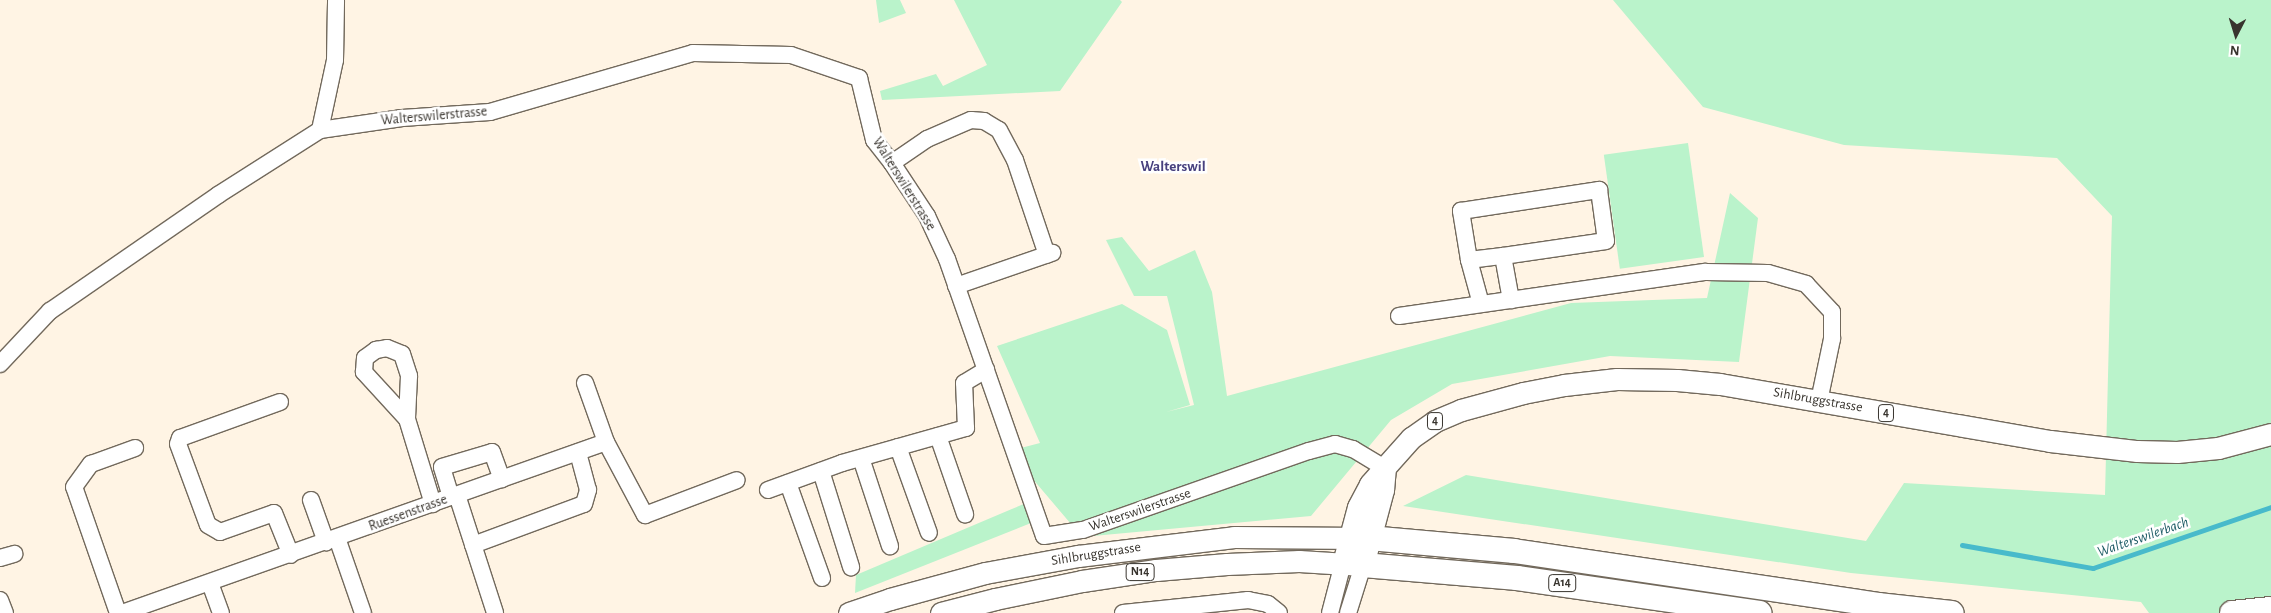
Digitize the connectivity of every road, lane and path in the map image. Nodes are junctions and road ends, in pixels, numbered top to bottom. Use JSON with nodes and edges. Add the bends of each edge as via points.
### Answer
{"nodes":[{"id":1,"x":336,"y":0,"type":"edge"},
{"id":2,"x":320,"y":130,"type":"junction"},
{"id":3,"x":892,"y":163,"type":"junction"},
{"id":4,"x":1503,"y":256,"type":"junction"},
{"id":5,"x":1468,"y":260,"type":"junction"},
{"id":6,"x":956,"y":286,"type":"junction"},
{"id":7,"x":1511,"y":300,"type":"junction"},
{"id":8,"x":1481,"y":304,"type":"junction"},
{"id":9,"x":1399,"y":316,"type":"dead end"},
{"id":10,"x":0,"y":364,"type":"edge"},
{"id":11,"x":986,"y":370,"type":"junction"},
{"id":12,"x":585,"y":383,"type":"dead end"},
{"id":13,"x":1819,"y":401,"type":"junction"},
{"id":14,"x":280,"y":402,"type":"dead end"},
{"id":15,"x":407,"y":419,"type":"dead end"},
{"id":16,"x":2271,"y":434,"type":"edge"},
{"id":17,"x":938,"y":436,"type":"junction"},
{"id":18,"x":606,"y":442,"type":"junction"},
{"id":19,"x":898,"y":447,"type":"junction"},
{"id":20,"x":135,"y":448,"type":"dead end"},
{"id":21,"x":578,"y":452,"type":"junction"},
{"id":22,"x":861,"y":458,"type":"junction"},
{"id":23,"x":1384,"y":468,"type":"junction"},
{"id":24,"x":821,"y":471,"type":"junction"},
{"id":25,"x":502,"y":479,"type":"junction"},
{"id":26,"x":737,"y":480,"type":"dead end"},
{"id":27,"x":788,"y":483,"type":"junction"},
{"id":28,"x":768,"y":490,"type":"dead end"},
{"id":29,"x":454,"y":496,"type":"junction"},
{"id":30,"x":311,"y":500,"type":"dead end"},
{"id":31,"x":432,"y":504,"type":"junction"},
{"id":32,"x":965,"y":514,"type":"dead end"},
{"id":33,"x":929,"y":533,"type":"dead end"},
{"id":34,"x":1359,"y":537,"type":"junction"},
{"id":35,"x":331,"y":540,"type":"junction"},
{"id":36,"x":473,"y":545,"type":"junction"},
{"id":37,"x":890,"y":546,"type":"dead end"},
{"id":38,"x":291,"y":555,"type":"junction"},
{"id":39,"x":1353,"y":564,"type":"junction"},
{"id":40,"x":851,"y":567,"type":"dead end"},
{"id":41,"x":822,"y":578,"type":"dead end"},
{"id":42,"x":210,"y":583,"type":"junction"},
{"id":43,"x":0,"y":600,"type":"edge"},
{"id":44,"x":2271,"y":609,"type":"edge"},
{"id":45,"x":5,"y":613,"type":"edge"},
{"id":46,"x":118,"y":613,"type":"edge"},
{"id":47,"x":122,"y":613,"type":"edge"},
{"id":48,"x":221,"y":613,"type":"edge"},
{"id":49,"x":363,"y":613,"type":"edge"},
{"id":50,"x":495,"y":613,"type":"edge"},
{"id":51,"x":849,"y":613,"type":"edge"},
{"id":52,"x":941,"y":613,"type":"edge"},
{"id":53,"x":1122,"y":613,"type":"edge"},
{"id":54,"x":1279,"y":613,"type":"edge"},
{"id":55,"x":1330,"y":613,"type":"edge"},
{"id":56,"x":1348,"y":613,"type":"edge"},
{"id":57,"x":1759,"y":613,"type":"edge"},
{"id":58,"x":1952,"y":613,"type":"edge"},
{"id":59,"x":2232,"y":613,"type":"edge"}],
"edges":[{"from":1,"to":2,"type":"street","via":[[335,60]]},
{"from":2,"to":3,"type":"street","name":"Walterswilerstrasse","via":[[402,118],[490,112],[693,53],[791,55],[859,78],[874,140]]},
{"from":2,"to":10,"type":"street","via":[[202,206],[50,311]]},
{"from":3,"to":6,"type":"street","name":"Walterswilerstrasse","via":[[927,216]]},
{"from":3,"to":6,"type":"street","via":[[927,139],[971,120],[984,121],[999,130],[1015,160],[1049,254]]},
{"from":4,"to":5,"type":"street"},
{"from":4,"to":5,"type":"street","via":[[1606,241],[1599,190],[1461,211]]},
{"from":4,"to":7,"type":"street"},
{"from":5,"to":8,"type":"street"},
{"from":6,"to":11,"type":"street","name":"Walterswilerstrasse"},
{"from":7,"to":8,"type":"street"},
{"from":7,"to":13,"type":"street","via":[[1706,272],[1768,273],[1806,284],[1832,312],[1832,340]]},
{"from":8,"to":9,"type":"street"},
{"from":11,"to":17,"type":"street","via":[[964,382],[966,428]]},
{"from":11,"to":23,"type":"street","name":"Walterswilerstrasse","via":[[1044,536],[1083,530],[1335,444],[1353,449]]},
{"from":12,"to":18,"type":"street"},
{"from":13,"to":16,"type":"main road","name":"Sihlbruggstrasse","number":"4","via":[[2050,441],[2137,451],[2218,448]]},
{"from":13,"to":23,"type":"main road","name":"Sihlbruggstrasse","number":"4","via":[[1677,380],[1617,380],[1564,386],[1515,395],[1435,421],[1401,446]]},
{"from":14,"to":38,"type":"street","via":[[180,438],[178,444],[208,525],[220,532],[274,513]]},
{"from":15,"to":31,"type":"street"},
{"from":17,"to":19,"type":"street"},
{"from":17,"to":32,"type":"street"},
{"from":18,"to":21,"type":"street","name":"Ruessenstrasse"},
{"from":18,"to":26,"type":"street","via":[[645,515]]},
{"from":19,"to":22,"type":"street"},
{"from":19,"to":33,"type":"street"},
{"from":20,"to":46,"type":"street","via":[[91,464],[74,487]]},
{"from":21,"to":25,"type":"street","name":"Ruessenstrasse"},
{"from":21,"to":36,"type":"street","via":[[588,490],[584,504]]},
{"from":22,"to":24,"type":"street"},
{"from":22,"to":37,"type":"street"},
{"from":23,"to":34,"type":"main road","via":[[1383,490]]},
{"from":24,"to":27,"type":"street"},
{"from":24,"to":40,"type":"street"},
{"from":25,"to":29,"type":"street","name":"Ruessenstrasse"},
{"from":25,"to":29,"type":"street","via":[[492,452],[442,467]]},
{"from":27,"to":28,"type":"street"},
{"from":27,"to":41,"type":"street"},
{"from":29,"to":31,"type":"street","name":"Ruessenstrasse"},
{"from":29,"to":36,"type":"street"},
{"from":30,"to":35,"type":"street"},
{"from":31,"to":35,"type":"street","name":"Ruessenstrasse"},
{"from":34,"to":39,"type":"main road"},
{"from":34,"to":51,"type":"main road","name":"Sihlbruggstrasse","number":"N14","via":[[1234,537],[1078,556],[976,576]]},
{"from":34,"to":58,"type":"highway","number":"A14","via":[[1514,551]]},
{"from":35,"to":38,"type":"street","name":"Ruessenstrasse"},
{"from":35,"to":49,"type":"street"},
{"from":36,"to":50,"type":"street"},
{"from":38,"to":42,"type":"street","name":"Ruessenstrasse"},
{"from":39,"to":52,"type":"main road","name":"Sihlbruggstrasse","number":"N14","via":[[1227,564],[1156,570],[1082,581]]},
{"from":39,"to":55,"type":"street"},
{"from":39,"to":56,"type":"street"},
{"from":39,"to":57,"type":"highway","number":"A14","via":[[1517,578]]},
{"from":42,"to":47,"type":"street","name":"Ruessenstrasse"},
{"from":42,"to":48,"type":"street"},
{"from":43,"to":45,"type":"street"},
{"from":44,"to":59,"type":"highway"},
{"from":53,"to":54,"type":"street","via":[[1248,600],[1268,604]]}]}
